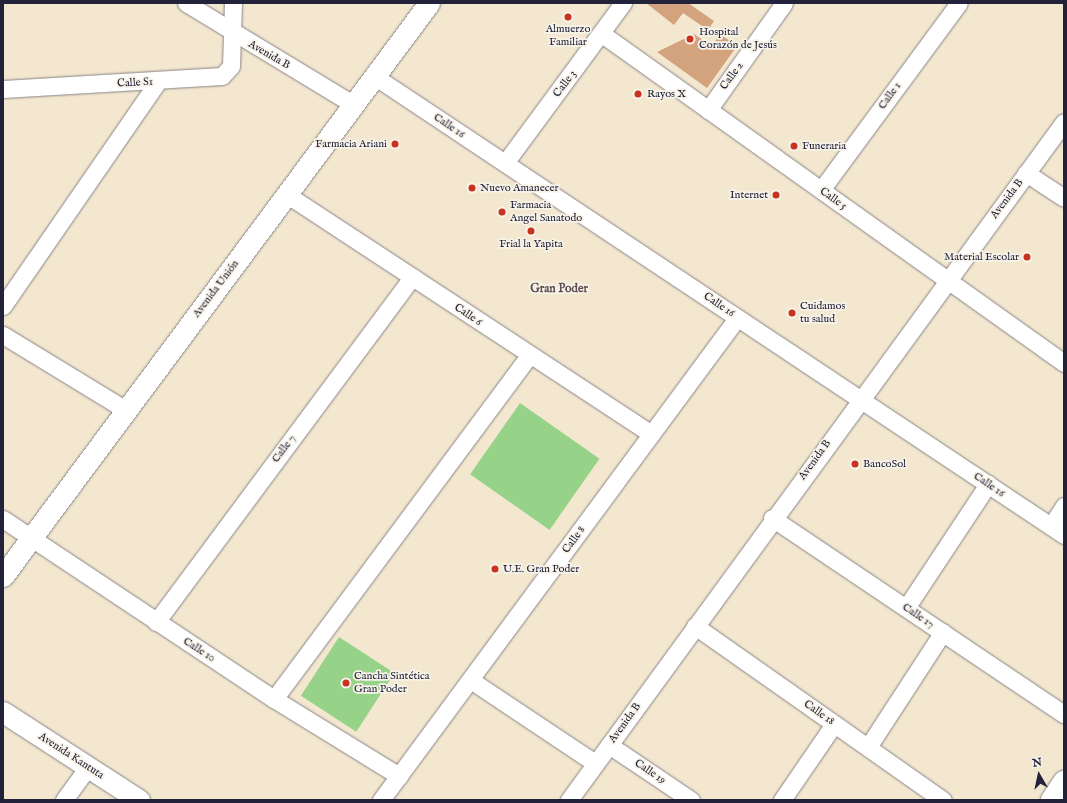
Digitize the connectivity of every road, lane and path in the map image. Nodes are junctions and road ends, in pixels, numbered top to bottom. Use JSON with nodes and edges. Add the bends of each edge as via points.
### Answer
{"nodes":[{"id":1,"x":186,"y":3,"type":"edge"},
{"id":2,"x":232,"y":3,"type":"edge"},
{"id":3,"x":429,"y":3,"type":"edge"},
{"id":4,"x":623,"y":3,"type":"edge"},
{"id":5,"x":784,"y":3,"type":"edge"},
{"id":6,"x":959,"y":3,"type":"edge"},
{"id":7,"x":234,"y":34,"type":"junction"},
{"id":8,"x":602,"y":34,"type":"junction"},
{"id":9,"x":374,"y":76,"type":"junction"},
{"id":10,"x":158,"y":81,"type":"junction"},
{"id":11,"x":3,"y":89,"type":"edge"},
{"id":12,"x":353,"y":104,"type":"junction"},
{"id":13,"x":708,"y":110,"type":"junction"},
{"id":14,"x":1064,"y":122,"type":"edge"},
{"id":15,"x":505,"y":163,"type":"junction"},
{"id":16,"x":1026,"y":173,"type":"junction"},
{"id":17,"x":821,"y":190,"type":"junction"},
{"id":18,"x":286,"y":194,"type":"junction"},
{"id":19,"x":1064,"y":198,"type":"edge"},
{"id":20,"x":412,"y":277,"type":"junction"},
{"id":21,"x":946,"y":279,"type":"junction"},
{"id":22,"x":3,"y":306,"type":"edge"},
{"id":23,"x":738,"y":318,"type":"junction"},
{"id":24,"x":3,"y":335,"type":"edge"},
{"id":25,"x":529,"y":356,"type":"junction"},
{"id":26,"x":1064,"y":363,"type":"edge"},
{"id":27,"x":859,"y":399,"type":"junction"},
{"id":28,"x":126,"y":410,"type":"junction"},
{"id":29,"x":651,"y":434,"type":"junction"},
{"id":30,"x":988,"y":484,"type":"junction"},
{"id":31,"x":1064,"y":506,"type":"edge"},
{"id":32,"x":772,"y":518,"type":"junction"},
{"id":33,"x":3,"y":519,"type":"edge"},
{"id":34,"x":1057,"y":530,"type":"edge"},
{"id":35,"x":30,"y":538,"type":"junction"},
{"id":36,"x":3,"y":576,"type":"edge"},
{"id":37,"x":906,"y":608,"type":"junction"},
{"id":38,"x":156,"y":622,"type":"junction"},
{"id":39,"x":695,"y":626,"type":"junction"},
{"id":40,"x":943,"y":632,"type":"junction"},
{"id":41,"x":472,"y":681,"type":"junction"},
{"id":42,"x":274,"y":700,"type":"junction"},
{"id":43,"x":3,"y":712,"type":"edge"},
{"id":44,"x":1064,"y":714,"type":"edge"},
{"id":45,"x":834,"y":724,"type":"junction"},
{"id":46,"x":609,"y":744,"type":"junction"},
{"id":47,"x":868,"y":747,"type":"junction"},
{"id":48,"x":595,"y":763,"type":"junction"},
{"id":49,"x":88,"y":767,"type":"junction"},
{"id":50,"x":399,"y":776,"type":"junction"},
{"id":51,"x":1064,"y":782,"type":"edge"},
{"id":52,"x":64,"y":800,"type":"edge"},
{"id":53,"x":139,"y":800,"type":"edge"},
{"id":54,"x":381,"y":800,"type":"edge"},
{"id":55,"x":568,"y":800,"type":"edge"},
{"id":56,"x":691,"y":800,"type":"edge"},
{"id":57,"x":782,"y":800,"type":"edge"},
{"id":58,"x":943,"y":800,"type":"edge"},
{"id":59,"x":1052,"y":800,"type":"edge"}],
"edges":[{"from":1,"to":7,"type":"street","name":"Avenida B"},
{"from":2,"to":7,"type":"street","name":"Calle S1"},
{"from":3,"to":9,"type":"street","name":"Avenida Unión"},
{"from":4,"to":8,"type":"street","name":"Calle 3"},
{"from":5,"to":13,"type":"street","name":"Calle 2"},
{"from":6,"to":17,"type":"street","name":"Calle 1"},
{"from":7,"to":10,"type":"street","name":"Calle S1","via":[[231,66],[222,76]]},
{"from":7,"to":12,"type":"street","name":"Avenida B"},
{"from":8,"to":13,"type":"street","name":"Calle 5"},
{"from":8,"to":15,"type":"street","name":"Calle 3"},
{"from":9,"to":12,"type":"street","name":"Avenida Unión"},
{"from":9,"to":15,"type":"street","name":"Calle 16"},
{"from":10,"to":11,"type":"street","name":"Calle S1"},
{"from":10,"to":22,"type":"street"},
{"from":12,"to":18,"type":"street","name":"Avenida Unión"},
{"from":13,"to":17,"type":"street","name":"Calle 5"},
{"from":14,"to":16,"type":"street","name":"Avenida B"},
{"from":15,"to":23,"type":"street","name":"Calle 16"},
{"from":16,"to":19,"type":"street"},
{"from":16,"to":21,"type":"street","name":"Avenida B"},
{"from":17,"to":21,"type":"street","name":"Calle 5"},
{"from":18,"to":20,"type":"street","name":"Calle 6"},
{"from":18,"to":28,"type":"street","name":"Avenida Unión"},
{"from":20,"to":25,"type":"street","name":"Calle 6"},
{"from":20,"to":38,"type":"street","name":"Calle 7"},
{"from":21,"to":26,"type":"street","name":"Calle 5"},
{"from":21,"to":27,"type":"street","name":"Avenida B"},
{"from":23,"to":27,"type":"street","name":"Calle 16"},
{"from":23,"to":29,"type":"street","name":"Calle 8"},
{"from":24,"to":28,"type":"street"},
{"from":25,"to":29,"type":"street","name":"Calle 6"},
{"from":25,"to":42,"type":"street"},
{"from":27,"to":30,"type":"street","name":"Calle 16"},
{"from":27,"to":32,"type":"street","name":"Avenida B"},
{"from":28,"to":35,"type":"street","name":"Avenida Unión"},
{"from":29,"to":41,"type":"street","name":"Calle 8"},
{"from":30,"to":34,"type":"street","name":"Calle 16"},
{"from":30,"to":37,"type":"street"},
{"from":31,"to":34,"type":"street"},
{"from":32,"to":37,"type":"street","name":"Calle 17"},
{"from":32,"to":39,"type":"street","name":"Avenida B"},
{"from":33,"to":35,"type":"street","name":"Calle 10"},
{"from":35,"to":36,"type":"street","name":"Avenida Unión"},
{"from":35,"to":38,"type":"street","name":"Calle 10"},
{"from":37,"to":40,"type":"street","name":"Calle 17"},
{"from":38,"to":42,"type":"street","name":"Calle 10"},
{"from":39,"to":45,"type":"street","name":"Calle 18"},
{"from":39,"to":46,"type":"street","name":"Avenida B"},
{"from":40,"to":44,"type":"street","name":"Calle 17"},
{"from":40,"to":47,"type":"street"},
{"from":41,"to":48,"type":"street"},
{"from":41,"to":50,"type":"street","name":"Calle 8"},
{"from":42,"to":50,"type":"street","name":"Calle 10"},
{"from":43,"to":49,"type":"street","name":"Avenida Kantuta"},
{"from":45,"to":47,"type":"street","name":"Calle 18"},
{"from":45,"to":57,"type":"street"},
{"from":46,"to":48,"type":"street","name":"Avenida B"},
{"from":46,"to":56,"type":"street","name":"Calle 19"},
{"from":47,"to":58,"type":"street","name":"Calle 18"},
{"from":48,"to":55,"type":"street","name":"Avenida B"},
{"from":49,"to":52,"type":"street"},
{"from":49,"to":53,"type":"street","name":"Avenida Kantuta"},
{"from":50,"to":54,"type":"street","name":"Calle 8"},
{"from":51,"to":59,"type":"main road"}]}
